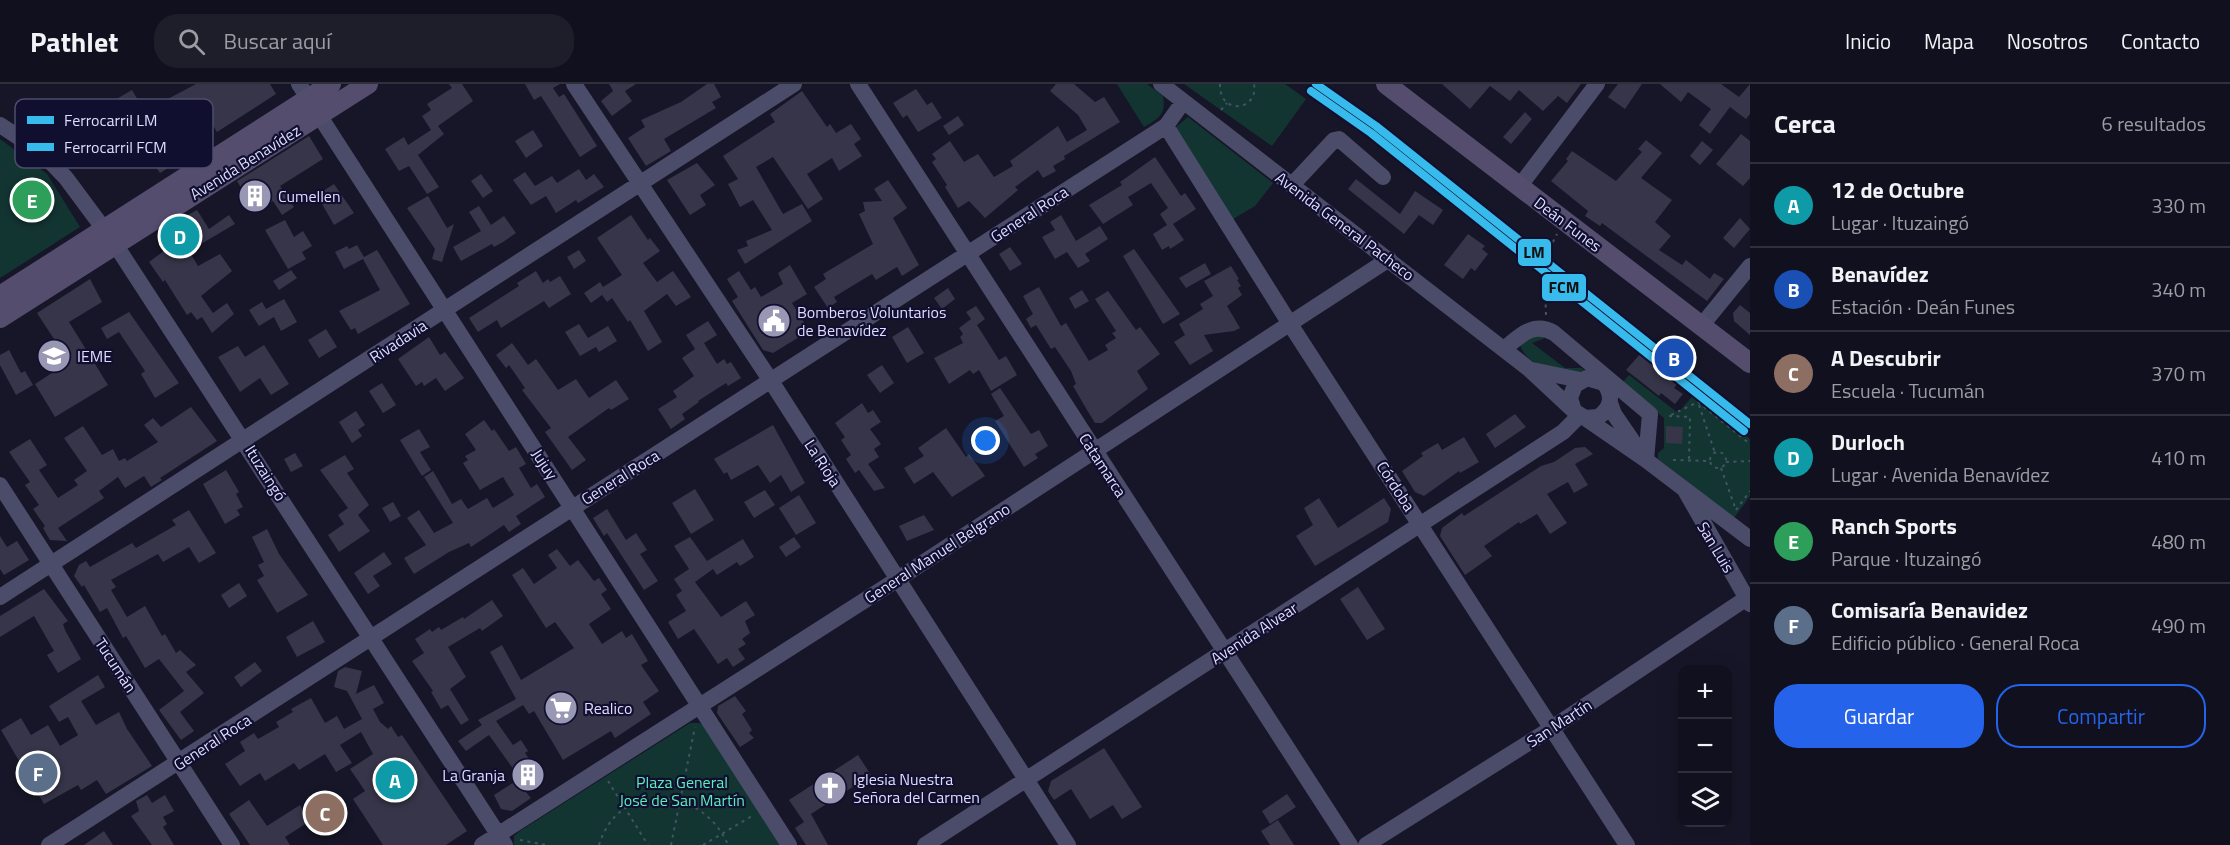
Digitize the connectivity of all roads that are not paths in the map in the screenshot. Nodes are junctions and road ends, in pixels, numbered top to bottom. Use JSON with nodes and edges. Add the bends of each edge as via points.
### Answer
{"nodes":[{"id":1,"x":331,"y":84,"type":"edge"},
{"id":2,"x":368,"y":84,"type":"edge"},
{"id":3,"x":574,"y":84,"type":"edge"},
{"id":4,"x":794,"y":84,"type":"edge"},
{"id":5,"x":858,"y":84,"type":"edge"},
{"id":6,"x":1161,"y":84,"type":"edge"},
{"id":7,"x":1386,"y":84,"type":"edge"},
{"id":8,"x":1597,"y":84,"type":"edge"},
{"id":9,"x":308,"y":99,"type":"edge"},
{"id":10,"x":1183,"y":102,"type":"junction"},
{"id":11,"x":0,"y":125,"type":"edge"},
{"id":12,"x":1166,"y":126,"type":"junction"},
{"id":13,"x":15,"y":135,"type":"edge"},
{"id":14,"x":213,"y":164,"type":"edge"},
{"id":15,"x":56,"y":168,"type":"edge"},
{"id":16,"x":208,"y":168,"type":"edge"},
{"id":17,"x":1383,"y":177,"type":"dead end"},
{"id":18,"x":639,"y":183,"type":"junction"},
{"id":19,"x":1292,"y":185,"type":"junction"},
{"id":20,"x":1519,"y":187,"type":"junction"},
{"id":21,"x":109,"y":236,"type":"junction"},
{"id":22,"x":968,"y":254,"type":"junction"},
{"id":23,"x":1389,"y":259,"type":"junction"},
{"id":24,"x":1750,"y":266,"type":"edge"},
{"id":25,"x":0,"y":296,"type":"edge"},
{"id":26,"x":445,"y":310,"type":"junction"},
{"id":27,"x":0,"y":318,"type":"edge"},
{"id":28,"x":1290,"y":324,"type":"junction"},
{"id":29,"x":1702,"y":325,"type":"junction"},
{"id":30,"x":1504,"y":349,"type":"junction"},
{"id":31,"x":1750,"y":363,"type":"edge"},
{"id":32,"x":1529,"y":369,"type":"junction"},
{"id":33,"x":1580,"y":380,"type":"junction"},
{"id":34,"x":771,"y":381,"type":"junction"},
{"id":35,"x":1608,"y":381,"type":"junction"},
{"id":36,"x":1610,"y":403,"type":"junction"},
{"id":37,"x":1580,"y":415,"type":"junction"},
{"id":38,"x":245,"y":441,"type":"junction"},
{"id":39,"x":1094,"y":450,"type":"junction"},
{"id":40,"x":1646,"y":460,"type":"junction"},
{"id":41,"x":0,"y":484,"type":"edge"},
{"id":42,"x":1684,"y":489,"type":"junction"},
{"id":43,"x":572,"y":507,"type":"junction"},
{"id":44,"x":1421,"y":525,"type":"junction"},
{"id":45,"x":1750,"y":539,"type":"edge"},
{"id":46,"x":51,"y":564,"type":"junction"},
{"id":47,"x":898,"y":579,"type":"junction"},
{"id":48,"x":0,"y":597,"type":"edge"},
{"id":49,"x":1749,"y":600,"type":"edge"},
{"id":50,"x":370,"y":638,"type":"junction"},
{"id":51,"x":1224,"y":652,"type":"junction"},
{"id":52,"x":699,"y":706,"type":"junction"},
{"id":53,"x":1552,"y":728,"type":"junction"},
{"id":54,"x":179,"y":764,"type":"junction"},
{"id":55,"x":1026,"y":780,"type":"junction"},
{"id":56,"x":501,"y":840,"type":"edge"},
{"id":57,"x":49,"y":845,"type":"edge"},
{"id":58,"x":232,"y":845,"type":"edge"},
{"id":59,"x":482,"y":845,"type":"edge"},
{"id":60,"x":789,"y":845,"type":"edge"},
{"id":61,"x":925,"y":845,"type":"edge"},
{"id":62,"x":1068,"y":845,"type":"edge"},
{"id":63,"x":1350,"y":845,"type":"edge"},
{"id":64,"x":1366,"y":845,"type":"edge"},
{"id":65,"x":1627,"y":845,"type":"edge"}],
"edges":[{"from":1,"to":9,"type":"main road","name":"Avenida Benavídez"},
{"from":2,"to":9,"type":"main road","name":"Avenida Benavídez"},
{"from":3,"to":18,"type":"street","name":"La Rioja"},
{"from":4,"to":18,"type":"street","name":"Rivadavia"},
{"from":5,"to":22,"type":"street","name":"Catamarca"},
{"from":6,"to":10,"type":"street","name":"Avenida General Pacheco"},
{"from":7,"to":20,"type":"main road","name":"Deán Funes"},
{"from":8,"to":20,"type":"street"},
{"from":9,"to":14,"type":"main road","name":"Avenida Benavídez"},
{"from":9,"to":26,"type":"street","name":"Jujuy"},
{"from":10,"to":12,"type":"street","name":"General Roca"},
{"from":10,"to":19,"type":"street","name":"Avenida General Pacheco"},
{"from":11,"to":13,"type":"street","name":"Ituzaingó"},
{"from":12,"to":22,"type":"street","name":"General Roca"},
{"from":12,"to":28,"type":"street","name":"Córdoba"},
{"from":15,"to":21,"type":"street","name":"Ituzaingó"},
{"from":16,"to":21,"type":"main road","name":"Avenida Benavídez"},
{"from":17,"to":19,"type":"street","via":[[1339,140],[1334,140]]},
{"from":18,"to":26,"type":"street","name":"Rivadavia"},
{"from":18,"to":34,"type":"street","name":"La Rioja"},
{"from":19,"to":23,"type":"street","name":"Avenida General Pacheco"},
{"from":20,"to":29,"type":"main road","name":"Deán Funes"},
{"from":21,"to":25,"type":"main road","name":"Avenida Benavídez"},
{"from":21,"to":27,"type":"main road","name":"Avenida Benavídez"},
{"from":21,"to":38,"type":"street","name":"Ituzaingó"},
{"from":22,"to":34,"type":"street","name":"General Roca"},
{"from":22,"to":39,"type":"street","name":"Catamarca"},
{"from":23,"to":28,"type":"street","name":"General Manuel Belgrano"},
{"from":23,"to":30,"type":"street","name":"Avenida General Pacheco"},
{"from":24,"to":29,"type":"street"},
{"from":26,"to":38,"type":"street","name":"Rivadavia"},
{"from":26,"to":43,"type":"street","name":"Jujuy"},
{"from":28,"to":39,"type":"street","name":"General Manuel Belgrano"},
{"from":28,"to":44,"type":"street","name":"Córdoba"},
{"from":29,"to":31,"type":"main road","name":"Deán Funes"},
{"from":30,"to":32,"type":"street","name":"Avenida General Pacheco"},
{"from":30,"to":35,"type":"street","via":[[1530,329],[1547,329]]},
{"from":32,"to":33,"type":"street","name":"Avenida General Pacheco"},
{"from":32,"to":37,"type":"street","name":"Avenida General Pacheco"},
{"from":33,"to":35,"type":"street"},
{"from":33,"to":37,"type":"street","via":[[1571,391],[1571,405]]},
{"from":34,"to":43,"type":"street","name":"General Roca"},
{"from":34,"to":47,"type":"street","name":"La Rioja"},
{"from":35,"to":36,"type":"street"},
{"from":35,"to":40,"type":"street","via":[[1650,414]]},
{"from":36,"to":37,"type":"street","via":[[1603,414]]},
{"from":36,"to":40,"type":"street"},
{"from":37,"to":40,"type":"street","name":"Avenida General Pacheco"},
{"from":37,"to":44,"type":"street","name":"Avenida Alvear","via":[[1563,432]]},
{"from":38,"to":46,"type":"street","name":"Rivadavia"},
{"from":38,"to":50,"type":"street","name":"Ituzaingó"},
{"from":39,"to":47,"type":"street","name":"General Manuel Belgrano"},
{"from":39,"to":51,"type":"street","name":"Catamarca"},
{"from":40,"to":42,"type":"street","name":"Avenida General Pacheco"},
{"from":41,"to":46,"type":"street","name":"Tucumán"},
{"from":42,"to":45,"type":"street","name":"Avenida General Pacheco","via":[[1732,516]]},
{"from":42,"to":49,"type":"street","name":"San Luis"},
{"from":43,"to":50,"type":"street","name":"General Roca"},
{"from":43,"to":52,"type":"street","name":"Jujuy"},
{"from":44,"to":51,"type":"street","name":"Avenida Alvear"},
{"from":44,"to":53,"type":"street","name":"Córdoba"},
{"from":46,"to":48,"type":"street","name":"Rivadavia"},
{"from":46,"to":54,"type":"street","name":"Tucumán"},
{"from":47,"to":52,"type":"street","name":"General Manuel Belgrano"},
{"from":47,"to":55,"type":"street","name":"La Rioja"},
{"from":49,"to":53,"type":"street","name":"San Martín"},
{"from":50,"to":54,"type":"street","name":"General Roca"},
{"from":50,"to":56,"type":"street","name":"Ituzaingó"},
{"from":51,"to":55,"type":"street","name":"Avenida Alvear"},
{"from":51,"to":63,"type":"street","name":"Catamarca"},
{"from":52,"to":56,"type":"street","name":"General Manuel Belgrano","via":[[600,769]]},
{"from":52,"to":60,"type":"street","name":"Jujuy"},
{"from":53,"to":64,"type":"street","name":"San Martín"},
{"from":53,"to":65,"type":"street","name":"Córdoba"},
{"from":54,"to":57,"type":"street","name":"General Roca"},
{"from":54,"to":58,"type":"street","name":"Tucumán"},
{"from":55,"to":61,"type":"street","name":"Avenida Alvear"},
{"from":55,"to":62,"type":"street","name":"La Rioja"},
{"from":56,"to":59,"type":"street","name":"General Manuel Belgrano"}]}
